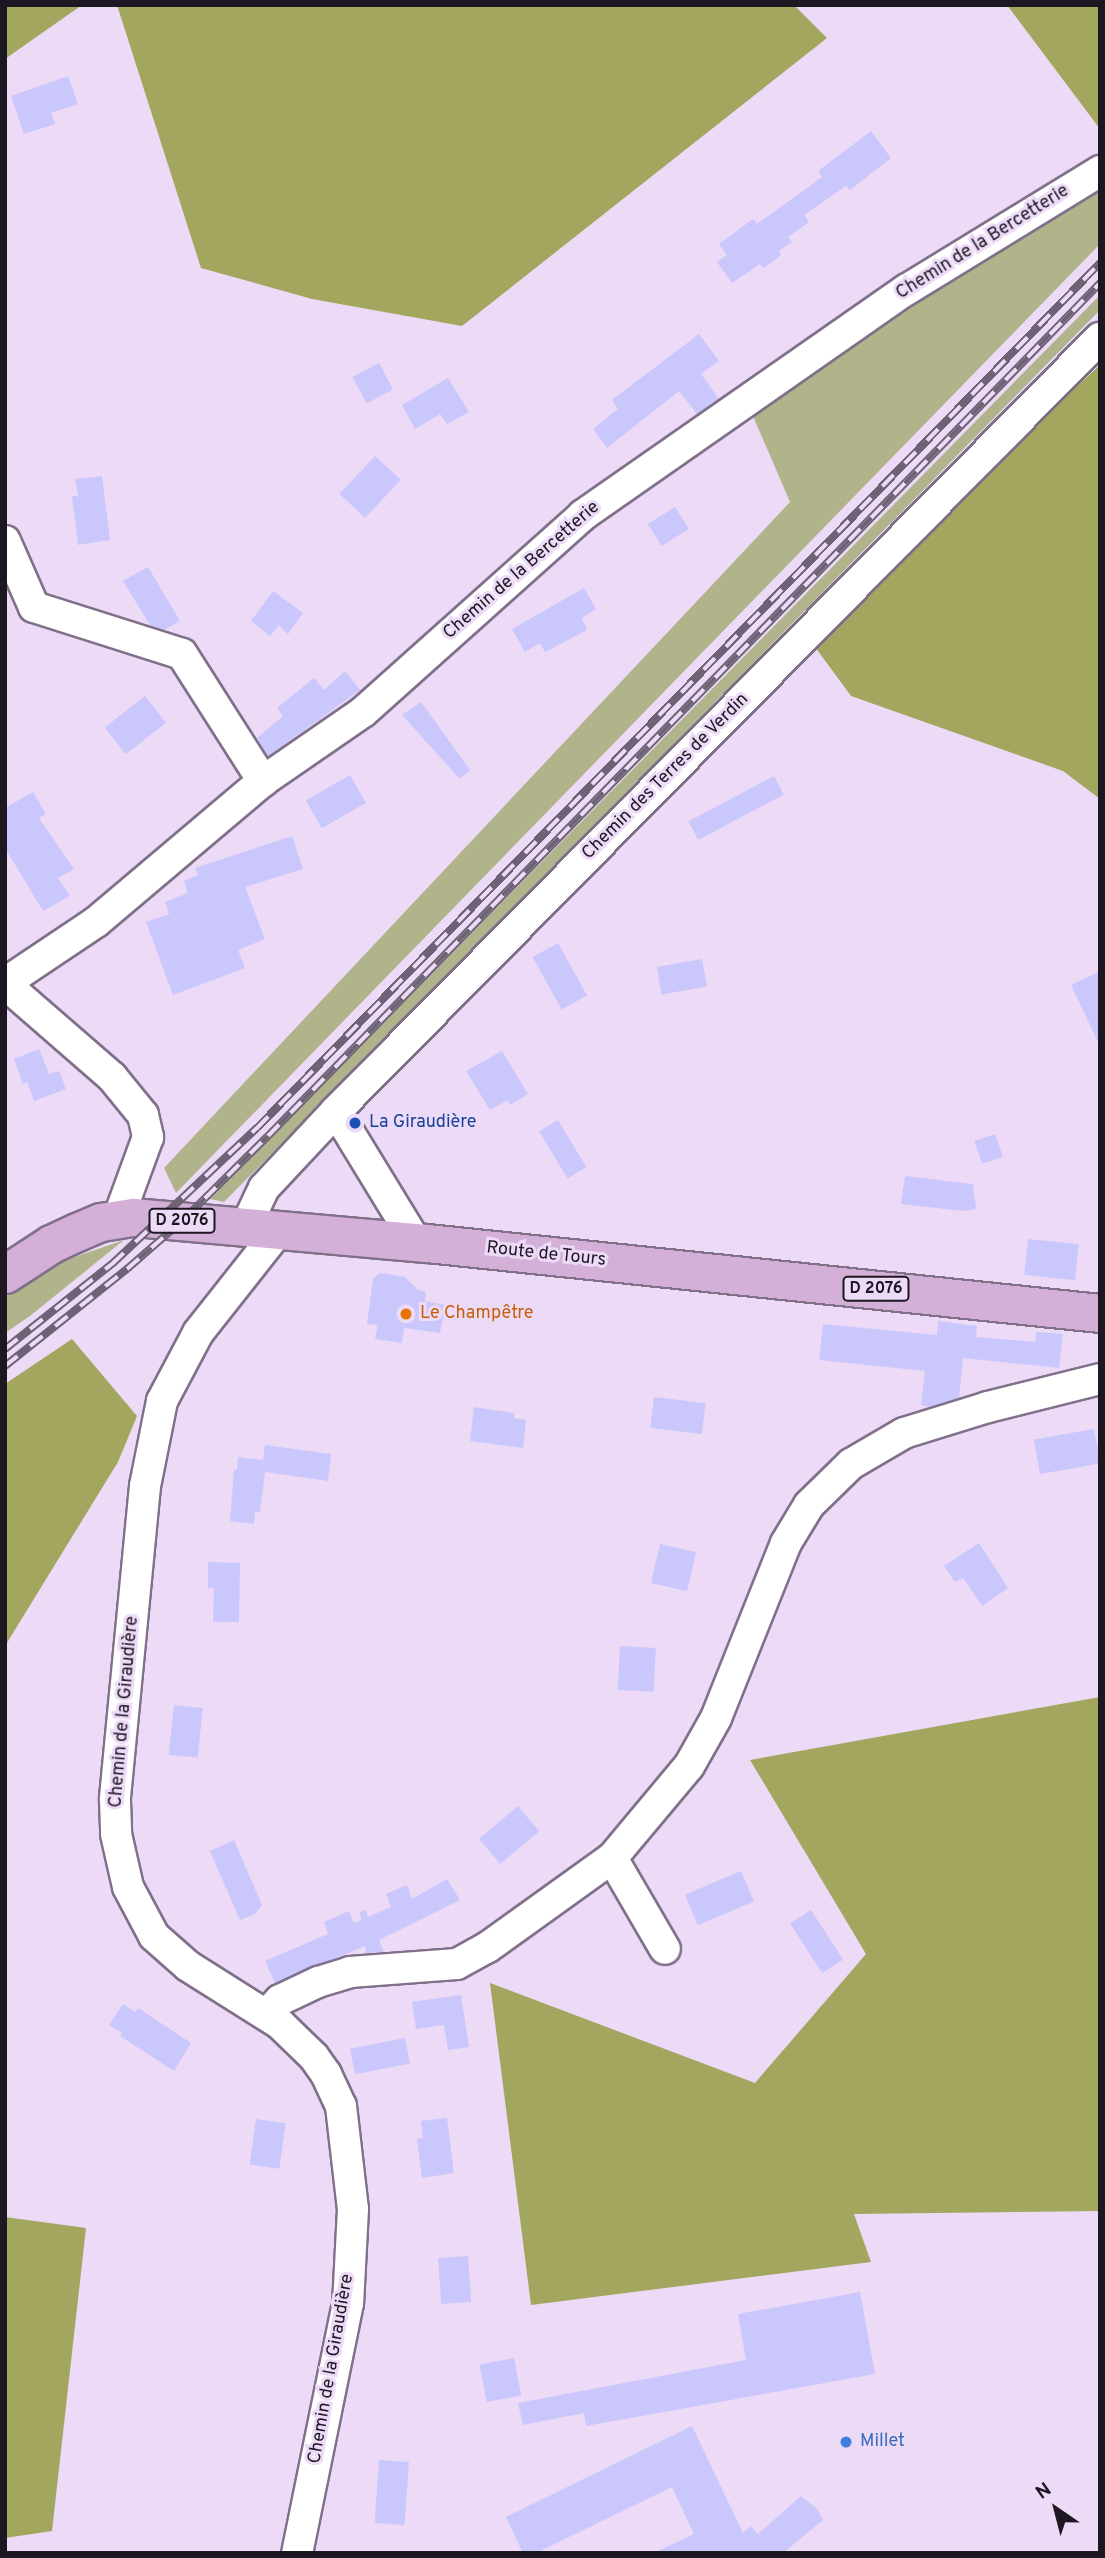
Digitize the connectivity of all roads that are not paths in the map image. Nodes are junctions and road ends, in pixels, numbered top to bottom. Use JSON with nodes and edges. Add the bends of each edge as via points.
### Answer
{"nodes":[{"id":1,"x":1100,"y":171,"type":"edge"},
{"id":2,"x":1100,"y":338,"type":"edge"},
{"id":3,"x":5,"y":541,"type":"edge"},
{"id":4,"x":263,"y":781,"type":"junction"},
{"id":5,"x":5,"y":984,"type":"edge"},
{"id":6,"x":335,"y":1111,"type":"junction"},
{"id":7,"x":118,"y":1219,"type":"junction"},
{"id":8,"x":263,"y":1228,"type":"junction"},
{"id":9,"x":416,"y":1242,"type":"junction"},
{"id":10,"x":5,"y":1274,"type":"edge"},
{"id":11,"x":1100,"y":1313,"type":"edge"},
{"id":12,"x":1100,"y":1379,"type":"edge"},
{"id":13,"x":612,"y":1858,"type":"junction"},
{"id":14,"x":665,"y":1949,"type":"dead end"},
{"id":15,"x":267,"y":2014,"type":"junction"},
{"id":16,"x":297,"y":2553,"type":"edge"}],
"edges":[{"from":1,"to":4,"type":"street","name":"Chemin de la Bercetterie","via":[[906,290],[594,507],[363,712]]},
{"from":2,"to":6,"type":"street","name":"Chemin des Terres de Verdin"},
{"from":3,"to":4,"type":"street","via":[[34,607],[182,654]]},
{"from":4,"to":5,"type":"street","name":"Chemin de la Bercetterie","via":[[96,922]]},
{"from":5,"to":7,"type":"street","via":[[112,1077],[143,1115],[148,1137]]},
{"from":6,"to":8,"type":"street","name":"Chemin des Terres de Verdin","via":[[264,1188]]},
{"from":6,"to":9,"type":"street"},
{"from":7,"to":8,"type":"main road","name":"Route de Tours","number":"D 2076"},
{"from":7,"to":10,"type":"main road","name":"Route de Tours","number":"D 2076","via":[[51,1244]]},
{"from":8,"to":9,"type":"main road","name":"Route de Tours","number":"D 2076"},
{"from":8,"to":15,"type":"street","name":"Chemin de la Giraudière","via":[[185,1353],[162,1401],[145,1486],[115,1800],[116,1834],[128,1887],[154,1936],[188,1966]]},
{"from":9,"to":11,"type":"main road","name":"Route de Tours","number":"D 2076"},
{"from":12,"to":13,"type":"street","via":[[904,1433],[850,1464],[817,1496],[786,1543],[716,1718],[689,1766]]},
{"from":13,"to":14,"type":"street"},
{"from":13,"to":15,"type":"street","via":[[457,1964],[351,1972],[280,2000]]},
{"from":15,"to":16,"type":"street","name":"Chemin de la Giraudière","via":[[314,2057],[335,2091],[345,2125],[353,2209],[348,2303]]}]}
